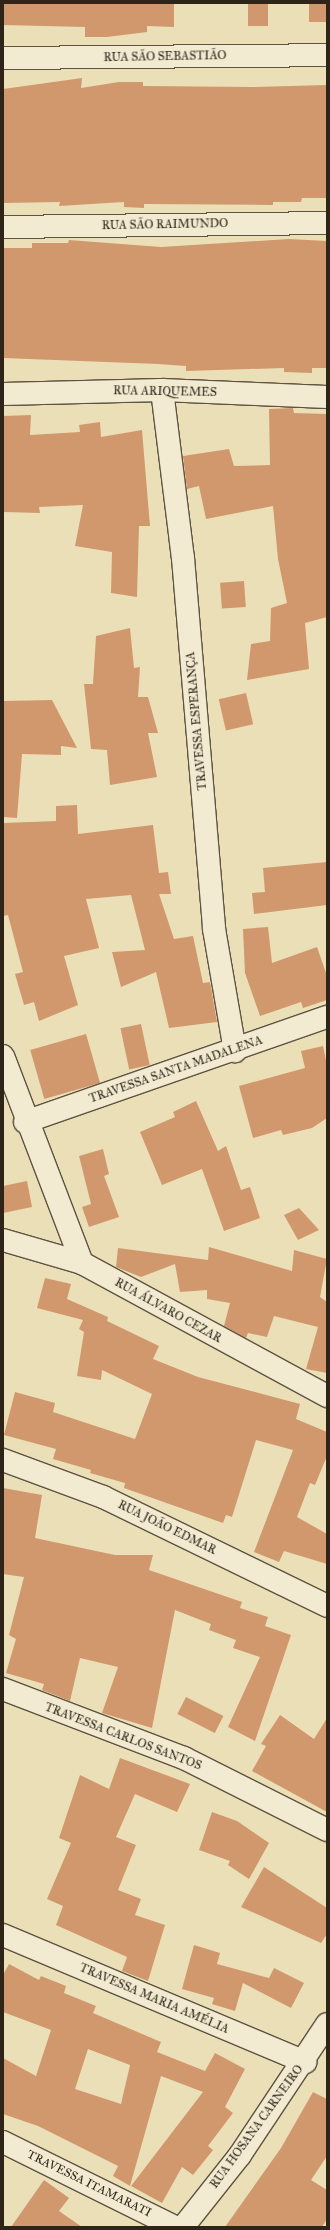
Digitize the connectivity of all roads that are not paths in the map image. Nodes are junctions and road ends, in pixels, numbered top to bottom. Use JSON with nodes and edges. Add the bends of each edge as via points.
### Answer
{"nodes":[{"id":1,"x":327,"y":55,"type":"edge"},
{"id":2,"x":3,"y":58,"type":"edge"},
{"id":3,"x":327,"y":223,"type":"edge"},
{"id":4,"x":3,"y":227,"type":"edge"},
{"id":5,"x":162,"y":390,"type":"junction"},
{"id":6,"x":3,"y":394,"type":"edge"},
{"id":7,"x":327,"y":397,"type":"edge"},
{"id":8,"x":327,"y":1017,"type":"edge"},
{"id":9,"x":235,"y":1051,"type":"junction"},
{"id":10,"x":3,"y":1056,"type":"edge"},
{"id":11,"x":25,"y":1122,"type":"junction"},
{"id":12,"x":3,"y":1240,"type":"edge"},
{"id":13,"x":82,"y":1263,"type":"junction"},
{"id":14,"x":327,"y":1396,"type":"edge"},
{"id":15,"x":3,"y":1460,"type":"edge"},
{"id":16,"x":327,"y":1606,"type":"edge"},
{"id":17,"x":3,"y":1689,"type":"edge"},
{"id":18,"x":327,"y":1830,"type":"edge"},
{"id":19,"x":3,"y":1935,"type":"edge"},
{"id":20,"x":327,"y":2024,"type":"edge"},
{"id":21,"x":305,"y":2062,"type":"junction"},
{"id":22,"x":3,"y":2142,"type":"edge"},
{"id":23,"x":175,"y":2227,"type":"edge"},
{"id":24,"x":183,"y":2227,"type":"edge"}],
"edges":[{"from":1,"to":2,"type":"street","name":"RUA SÃO SEBASTIÃO"},
{"from":3,"to":4,"type":"street","name":"RUA SÃO RAIMUNDO"},
{"from":5,"to":6,"type":"street","name":"RUA ARIQUEMES"},
{"from":5,"to":7,"type":"street","name":"RUA ARIQUEMES"},
{"from":5,"to":9,"type":"street","name":"TRAVESSA ESPERANÇA","via":[[184,558],[214,929]]},
{"from":8,"to":9,"type":"street","name":"TRAVESSA SANTA MADALENA"},
{"from":9,"to":11,"type":"street","name":"TRAVESSA SANTA MADALENA"},
{"from":10,"to":11,"type":"street"},
{"from":11,"to":13,"type":"street"},
{"from":12,"to":13,"type":"street","name":"RUA ÁLVARO CEZAR"},
{"from":13,"to":14,"type":"street","name":"RUA ÁLVARO CEZAR"},
{"from":15,"to":16,"type":"street","name":"RUA JOÃO EDMAR","via":[[103,1497]]},
{"from":17,"to":18,"type":"street","name":"TRAVESSA CARLOS SANTOS","via":[[184,1758]]},
{"from":19,"to":21,"type":"street","name":"TRAVESSA MARIA AMÉLIA"},
{"from":20,"to":21,"type":"street","name":"RUA HOSANA CARNEIRO"},
{"from":21,"to":24,"type":"street","name":"RUA HOSANA CARNEIRO","via":[[240,2155]]},
{"from":22,"to":23,"type":"street","name":"TRAVESSA ITAMARATI"}]}
